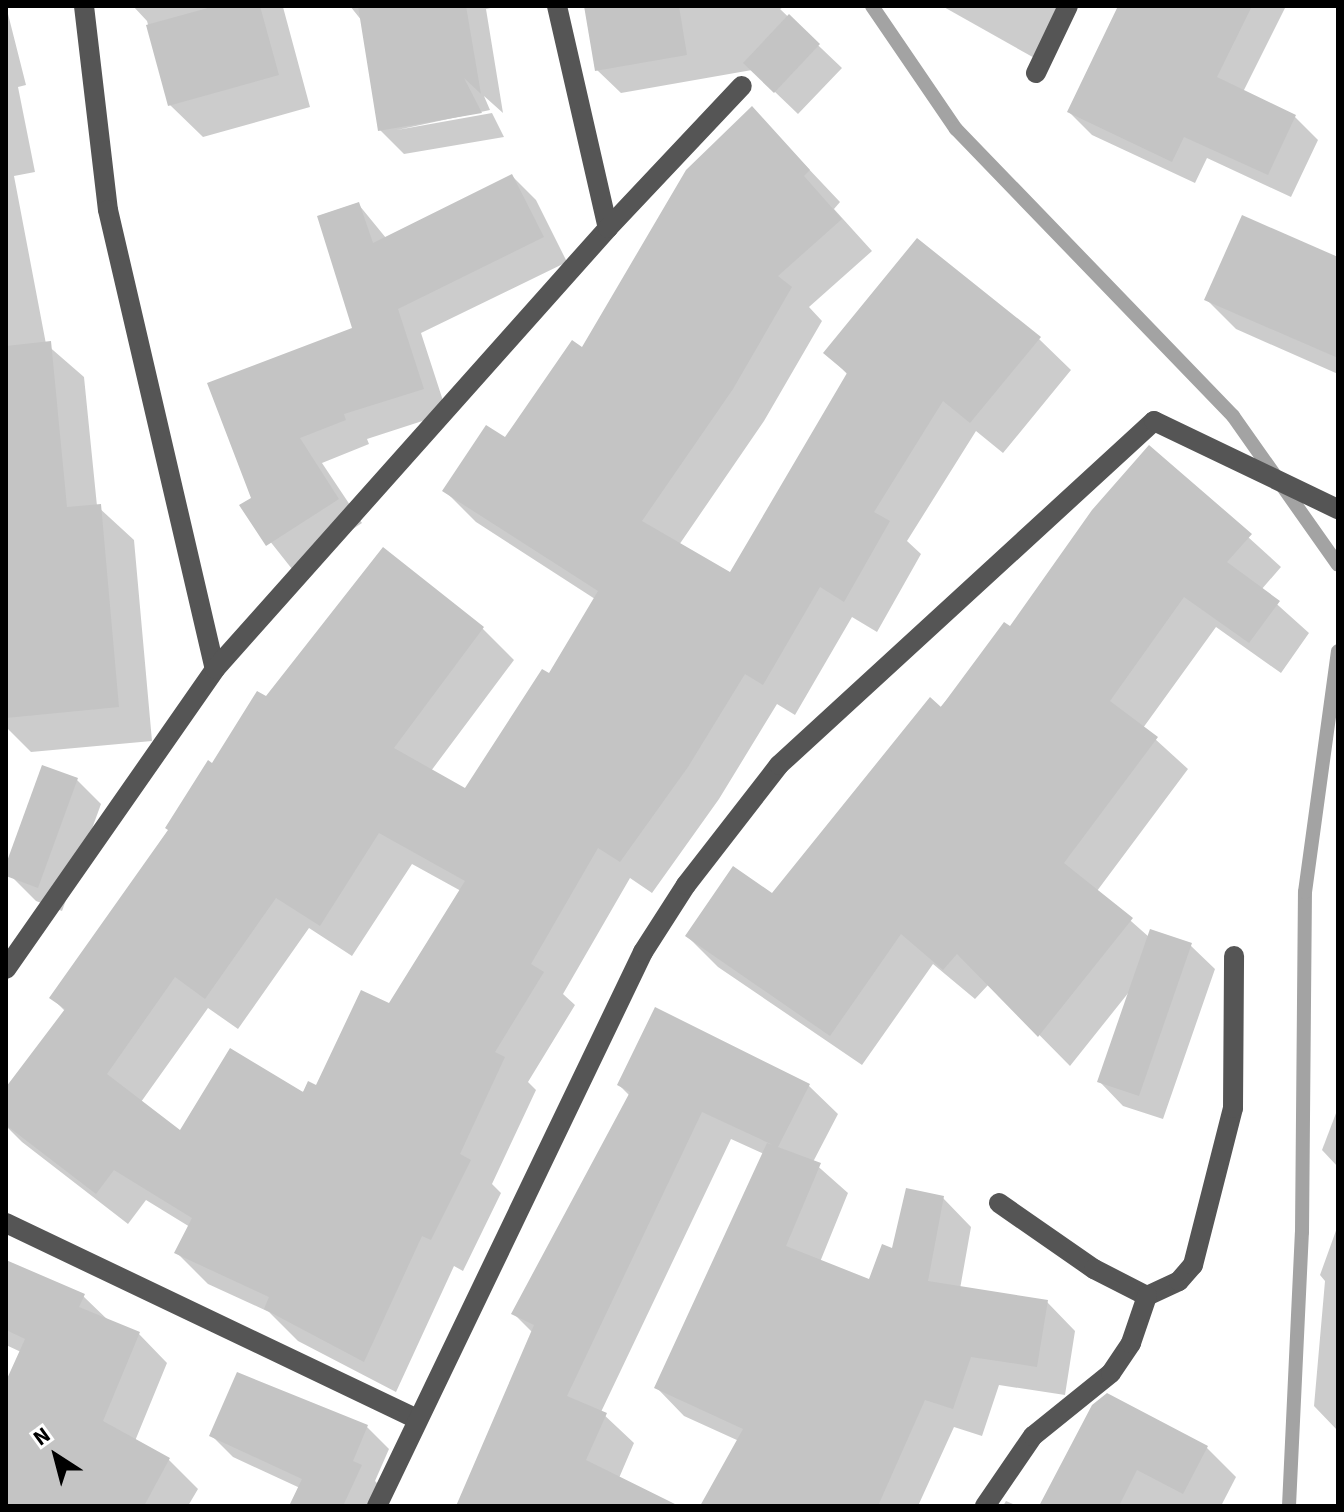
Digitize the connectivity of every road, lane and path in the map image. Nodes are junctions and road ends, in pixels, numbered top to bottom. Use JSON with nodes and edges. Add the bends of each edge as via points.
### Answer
{"nodes":[{"id":1,"x":84,"y":6,"type":"edge"},
{"id":2,"x":557,"y":6,"type":"edge"},
{"id":3,"x":1068,"y":6,"type":"edge"},
{"id":4,"x":1036,"y":73,"type":"dead end"},
{"id":5,"x":742,"y":86,"type":"dead end"},
{"id":6,"x":608,"y":228,"type":"junction"},
{"id":7,"x":1338,"y":509,"type":"edge"},
{"id":8,"x":215,"y":669,"type":"junction"},
{"id":9,"x":1234,"y":956,"type":"dead end"},
{"id":10,"x":6,"y":969,"type":"edge"},
{"id":11,"x":999,"y":1203,"type":"dead end"},
{"id":12,"x":6,"y":1223,"type":"edge"},
{"id":13,"x":1147,"y":1296,"type":"junction"},
{"id":14,"x":417,"y":1419,"type":"junction"},
{"id":15,"x":377,"y":1506,"type":"edge"},
{"id":16,"x":985,"y":1506,"type":"edge"}],
"edges":[{"from":1,"to":8,"type":"street","via":[[108,210]]},
{"from":2,"to":6,"type":"street"},
{"from":3,"to":4,"type":"street"},
{"from":5,"to":6,"type":"street"},
{"from":6,"to":8,"type":"street"},
{"from":7,"to":14,"type":"street","via":[[1154,421],[779,765],[686,885],[643,952]]},
{"from":8,"to":10,"type":"street"},
{"from":9,"to":13,"type":"street","via":[[1230,1122],[1193,1265],[1166,1291]]},
{"from":11,"to":13,"type":"street","via":[[1094,1269]]},
{"from":12,"to":14,"type":"street"},
{"from":13,"to":16,"type":"street","via":[[1131,1343],[1111,1373],[1033,1436]]},
{"from":14,"to":15,"type":"street"}]}
